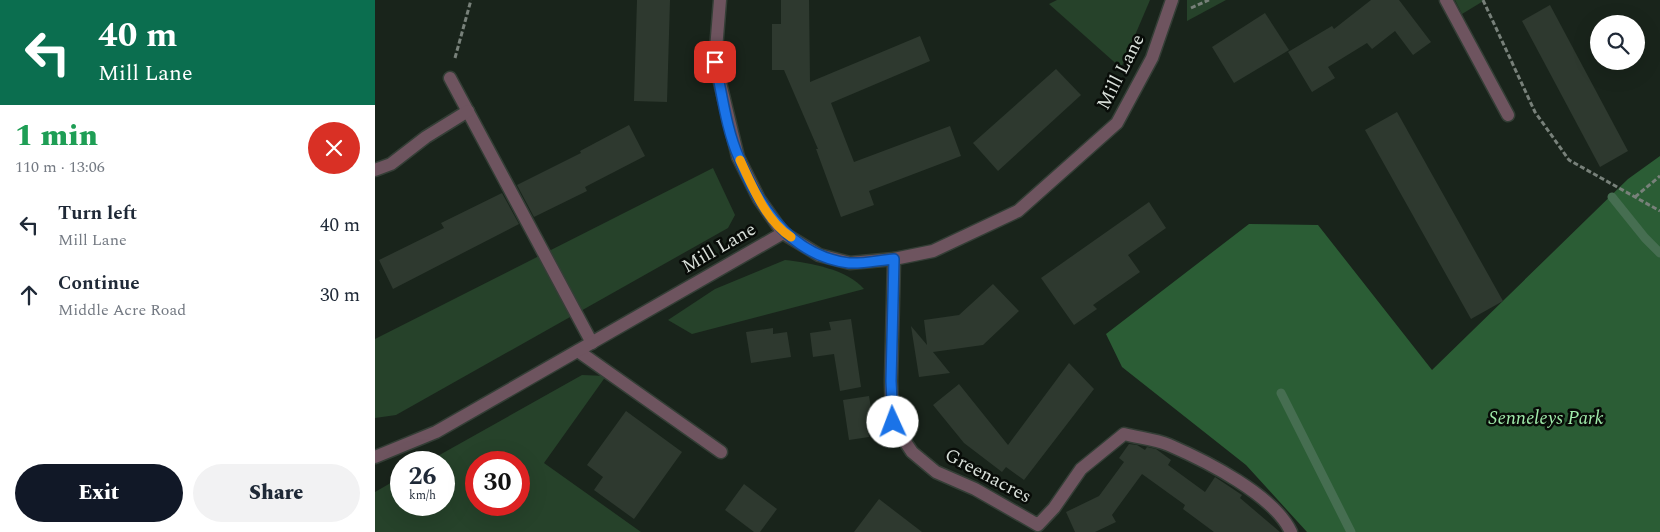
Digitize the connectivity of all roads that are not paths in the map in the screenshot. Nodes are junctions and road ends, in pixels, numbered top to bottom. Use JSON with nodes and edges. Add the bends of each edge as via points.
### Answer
{"nodes":[{"id":1,"x":720,"y":0,"type":"edge"},
{"id":2,"x":1172,"y":0,"type":"edge"},
{"id":3,"x":1446,"y":0,"type":"edge"},
{"id":4,"x":450,"y":78,"type":"road end"},
{"id":5,"x":468,"y":111,"type":"junction"},
{"id":6,"x":1507,"y":115,"type":"dead end"},
{"id":7,"x":375,"y":170,"type":"edge"},
{"id":8,"x":783,"y":232,"type":"junction"},
{"id":9,"x":894,"y":259,"type":"junction"},
{"id":10,"x":592,"y":344,"type":"junction"},
{"id":11,"x":578,"y":351,"type":"junction"},
{"id":12,"x":721,"y":452,"type":"dead end"},
{"id":13,"x":375,"y":457,"type":"edge"},
{"id":14,"x":1040,"y":529,"type":"edge"},
{"id":15,"x":1291,"y":532,"type":"edge"}],
"edges":[{"from":1,"to":8,"type":"street","via":[[715,62],[738,157],[759,199]]},
{"from":2,"to":9,"type":"street","name":"Mill Lane","via":[[1152,58],[1117,123],[1019,211],[933,251]]},
{"from":3,"to":6,"type":"street"},
{"from":4,"to":5,"type":"street"},
{"from":5,"to":7,"type":"street","via":[[391,164]]},
{"from":5,"to":10,"type":"street"},
{"from":8,"to":9,"type":"street","name":"Mill Lane","via":[[819,255],[850,263]]},
{"from":8,"to":10,"type":"street","name":"Mill Lane"},
{"from":9,"to":14,"type":"street","name":"Greenacres","via":[[893,422],[912,452],[936,472],[975,489]]},
{"from":10,"to":11,"type":"street","name":"Mill Lane"},
{"from":11,"to":12,"type":"street"},
{"from":11,"to":13,"type":"street","name":"Mill Lane","via":[[436,432]]},
{"from":14,"to":15,"type":"street","name":"Greenacres","via":[[1081,469],[1124,434],[1168,444],[1249,486],[1287,523]]}]}
